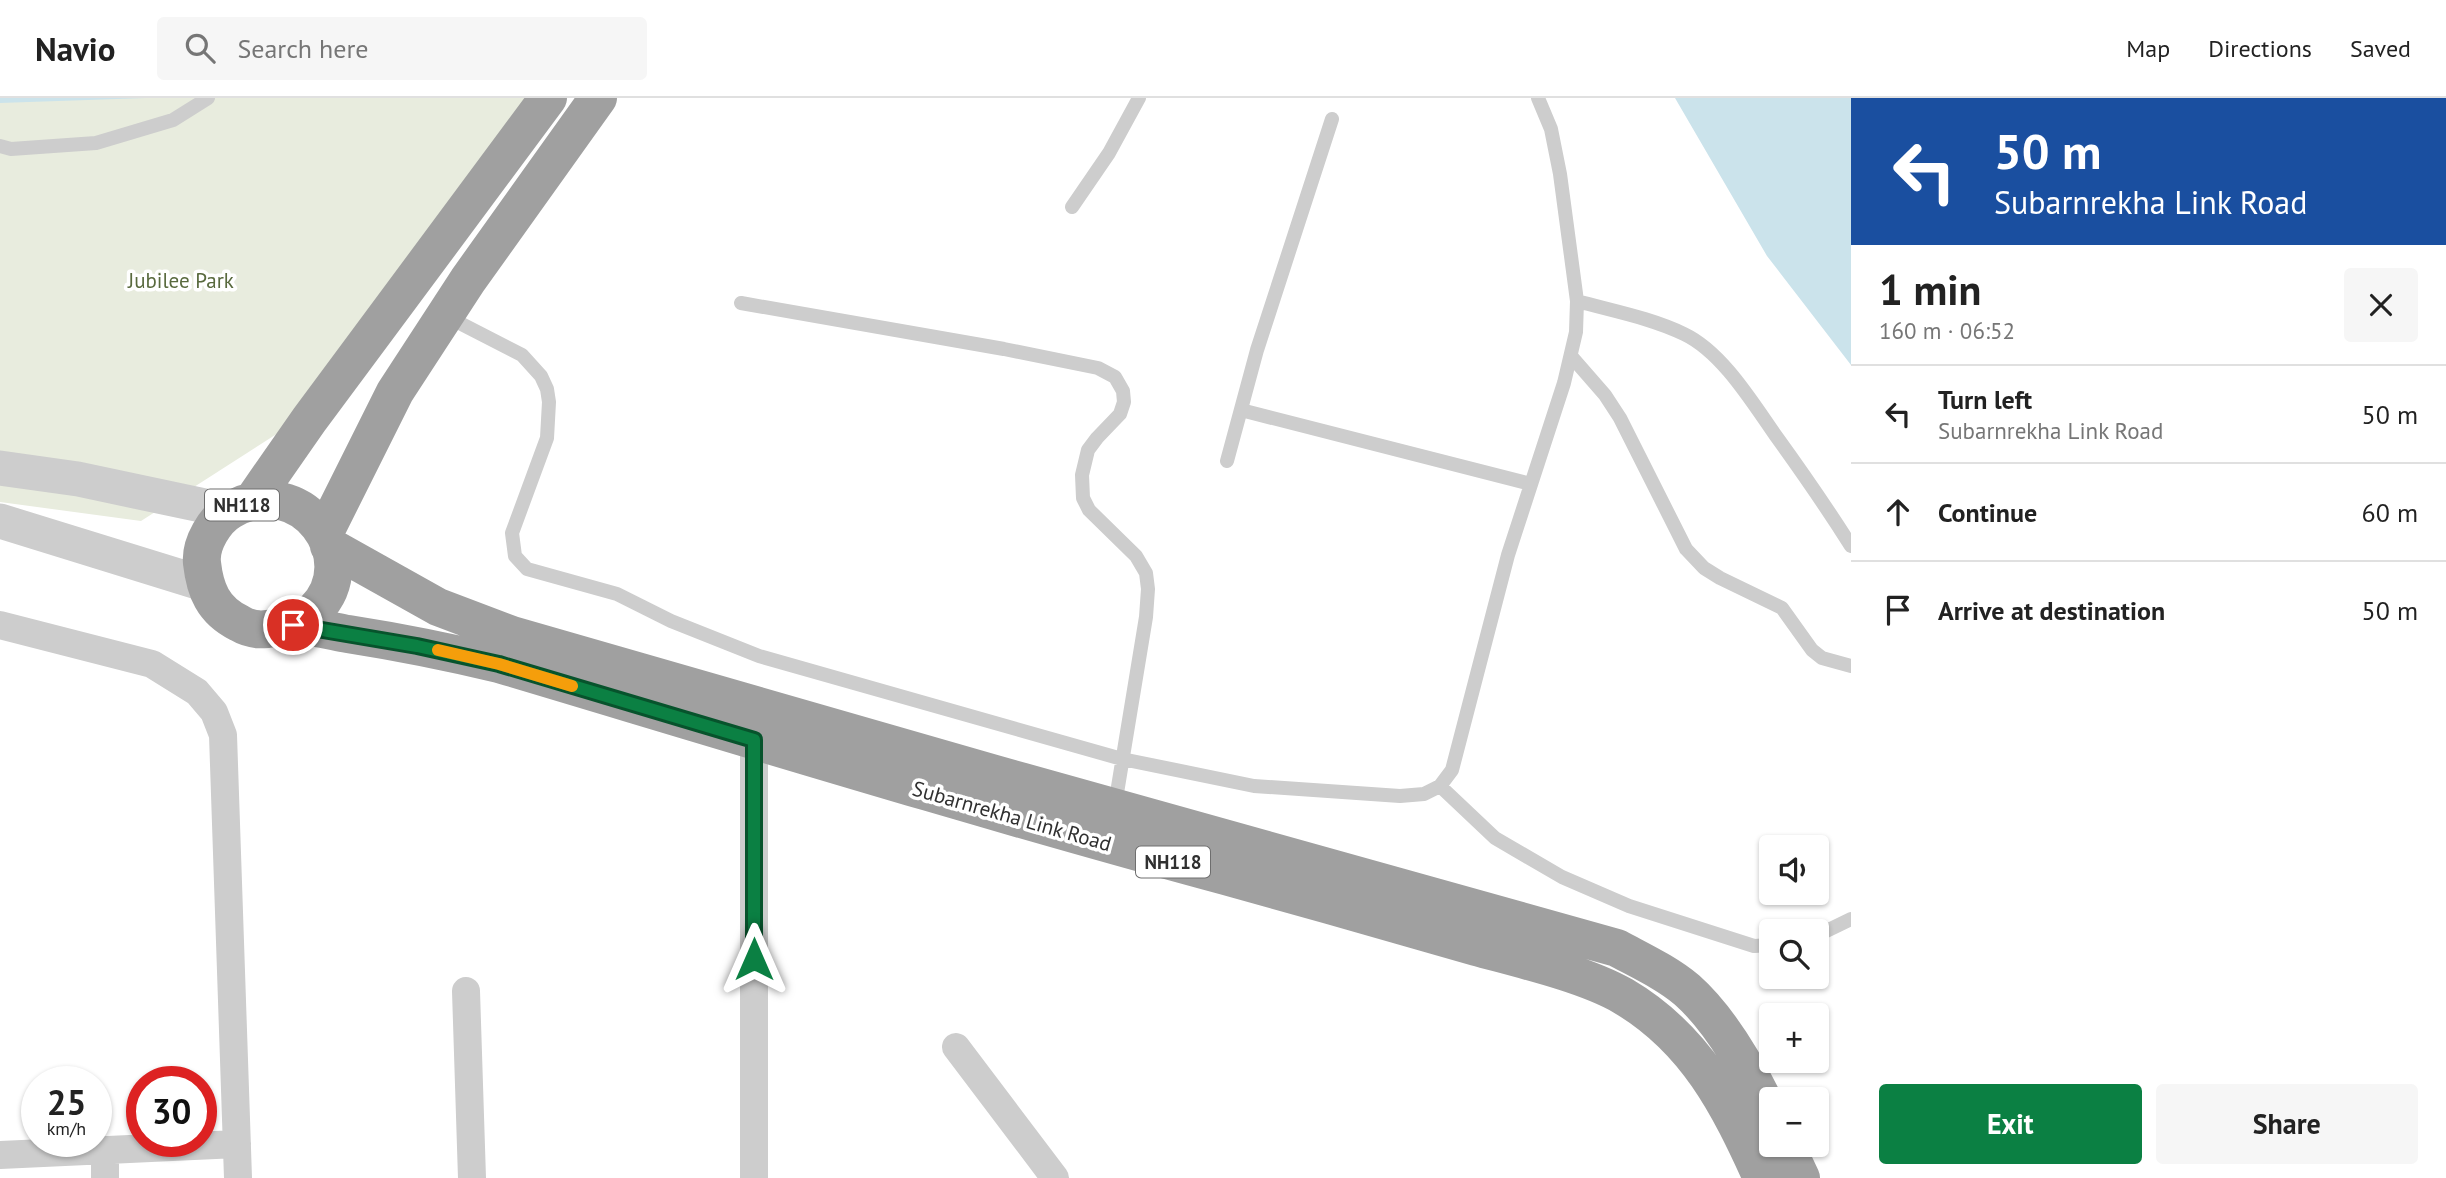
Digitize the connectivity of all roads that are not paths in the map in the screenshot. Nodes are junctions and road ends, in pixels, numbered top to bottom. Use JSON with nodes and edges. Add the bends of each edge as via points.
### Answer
{"nodes":[{"id":1,"x":208,"y":98,"type":"edge"},
{"id":2,"x":548,"y":98,"type":"edge"},
{"id":3,"x":598,"y":98,"type":"edge"},
{"id":4,"x":1139,"y":98,"type":"edge"},
{"id":5,"x":1538,"y":98,"type":"edge"},
{"id":6,"x":1332,"y":119,"type":"dead end"},
{"id":7,"x":0,"y":146,"type":"edge"},
{"id":8,"x":1072,"y":207,"type":"dead end"},
{"id":9,"x":1577,"y":301,"type":"junction"},
{"id":10,"x":741,"y":303,"type":"dead end"},
{"id":11,"x":445,"y":316,"type":"junction"},
{"id":12,"x":1571,"y":356,"type":"junction"},
{"id":13,"x":1241,"y":410,"type":"junction"},
{"id":14,"x":1227,"y":461,"type":"dead end"},
{"id":15,"x":0,"y":468,"type":"edge"},
{"id":16,"x":1531,"y":484,"type":"junction"},
{"id":17,"x":242,"y":505,"type":"junction"},
{"id":18,"x":0,"y":521,"type":"edge"},
{"id":19,"x":327,"y":539,"type":"junction"},
{"id":20,"x":1851,"y":546,"type":"edge"},
{"id":21,"x":204,"y":584,"type":"junction"},
{"id":22,"x":0,"y":625,"type":"edge"},
{"id":23,"x":293,"y":625,"type":"junction"},
{"id":24,"x":1851,"y":666,"type":"edge"},
{"id":25,"x":754,"y":740,"type":"junction"},
{"id":26,"x":1122,"y":759,"type":"junction"},
{"id":27,"x":1440,"y":786,"type":"junction"},
{"id":28,"x":1114,"y":808,"type":"junction"},
{"id":29,"x":1851,"y":919,"type":"edge"},
{"id":30,"x":1829,"y":930,"type":"edge"},
{"id":31,"x":1759,"y":946,"type":"edge"},
{"id":32,"x":466,"y":991,"type":"dead end"},
{"id":33,"x":956,"y":1047,"type":"dead end"},
{"id":34,"x":1759,"y":1091,"type":"edge"},
{"id":35,"x":237,"y":1144,"type":"junction"},
{"id":36,"x":112,"y":1150,"type":"edge"},
{"id":37,"x":21,"y":1154,"type":"edge"},
{"id":38,"x":0,"y":1155,"type":"edge"},
{"id":39,"x":105,"y":1157,"type":"edge"},
{"id":40,"x":1791,"y":1157,"type":"edge"},
{"id":41,"x":105,"y":1178,"type":"edge"},
{"id":42,"x":238,"y":1178,"type":"edge"},
{"id":43,"x":472,"y":1178,"type":"edge"},
{"id":44,"x":754,"y":1178,"type":"edge"},
{"id":45,"x":1055,"y":1178,"type":"edge"},
{"id":46,"x":1762,"y":1178,"type":"edge"},
{"id":47,"x":1801,"y":1178,"type":"edge"}],
"edges":[{"from":1,"to":7,"type":"lane","via":[[173,120],[96,143]]},
{"from":2,"to":17,"type":"highway","number":"NH118"},
{"from":3,"to":11,"type":"highway"},
{"from":4,"to":8,"type":"lane"},
{"from":5,"to":9,"type":"lane","via":[[1551,129],[1560,174]]},
{"from":6,"to":13,"type":"lane"},
{"from":9,"to":12,"type":"lane"},
{"from":9,"to":20,"type":"lane","via":[[1664,326],[1704,347],[1741,386]]},
{"from":10,"to":26,"type":"lane","via":[[1098,368],[1121,384],[1124,402],[1120,414],[1088,450],[1083,498],[1088,510],[1136,556],[1146,573],[1146,617]]},
{"from":11,"to":19,"type":"highway","via":[[396,392]]},
{"from":11,"to":26,"type":"lane","via":[[522,355],[547,388],[547,438],[512,533],[515,556],[527,569],[617,594],[759,656]]},
{"from":12,"to":16,"type":"lane"},
{"from":12,"to":24,"type":"lane","via":[[1620,418],[1686,550],[1720,578],[1782,608],[1812,650]]},
{"from":13,"to":14,"type":"lane"},
{"from":13,"to":16,"type":"lane"},
{"from":15,"to":17,"type":"street"},
{"from":16,"to":27,"type":"lane","via":[[1452,770]]},
{"from":17,"to":19,"type":"highway","number":"NH118","via":[[282,500],[307,512]]},
{"from":17,"to":21,"type":"highway","number":"NH118","via":[[211,530],[202,556]]},
{"from":18,"to":21,"type":"street"},
{"from":19,"to":23,"type":"highway","via":[[333,558],[330,586],[316,609]]},
{"from":19,"to":28,"type":"highway","number":"NH118","via":[[438,607],[512,635]]},
{"from":21,"to":23,"type":"highway","number":"NH118","via":[[218,608],[240,624],[267,631]]},
{"from":22,"to":35,"type":"street","via":[[152,664],[197,692],[214,712],[223,735]]},
{"from":23,"to":25,"type":"highway","name":"Subarnrekha Link Road","number":"NH118","via":[[499,664]]},
{"from":25,"to":44,"type":"street"},
{"from":25,"to":46,"type":"highway","name":"Subarnrekha Link Road","number":"NH118","via":[[1500,953],[1622,995],[1692,1053],[1734,1117]]},
{"from":26,"to":27,"type":"lane","via":[[1293,790],[1400,796],[1424,794]]},
{"from":26,"to":28,"type":"lane"},
{"from":27,"to":31,"type":"lane","via":[[1495,838],[1562,877],[1629,906]]},
{"from":28,"to":34,"type":"highway","number":"NH118","via":[[1617,948],[1687,990],[1720,1028]]},
{"from":29,"to":30,"type":"lane"},
{"from":32,"to":43,"type":"street"},
{"from":33,"to":45,"type":"street"},
{"from":35,"to":36,"type":"street"},
{"from":35,"to":42,"type":"street"},
{"from":37,"to":38,"type":"street"},
{"from":39,"to":41,"type":"street"},
{"from":40,"to":47,"type":"highway"}]}
